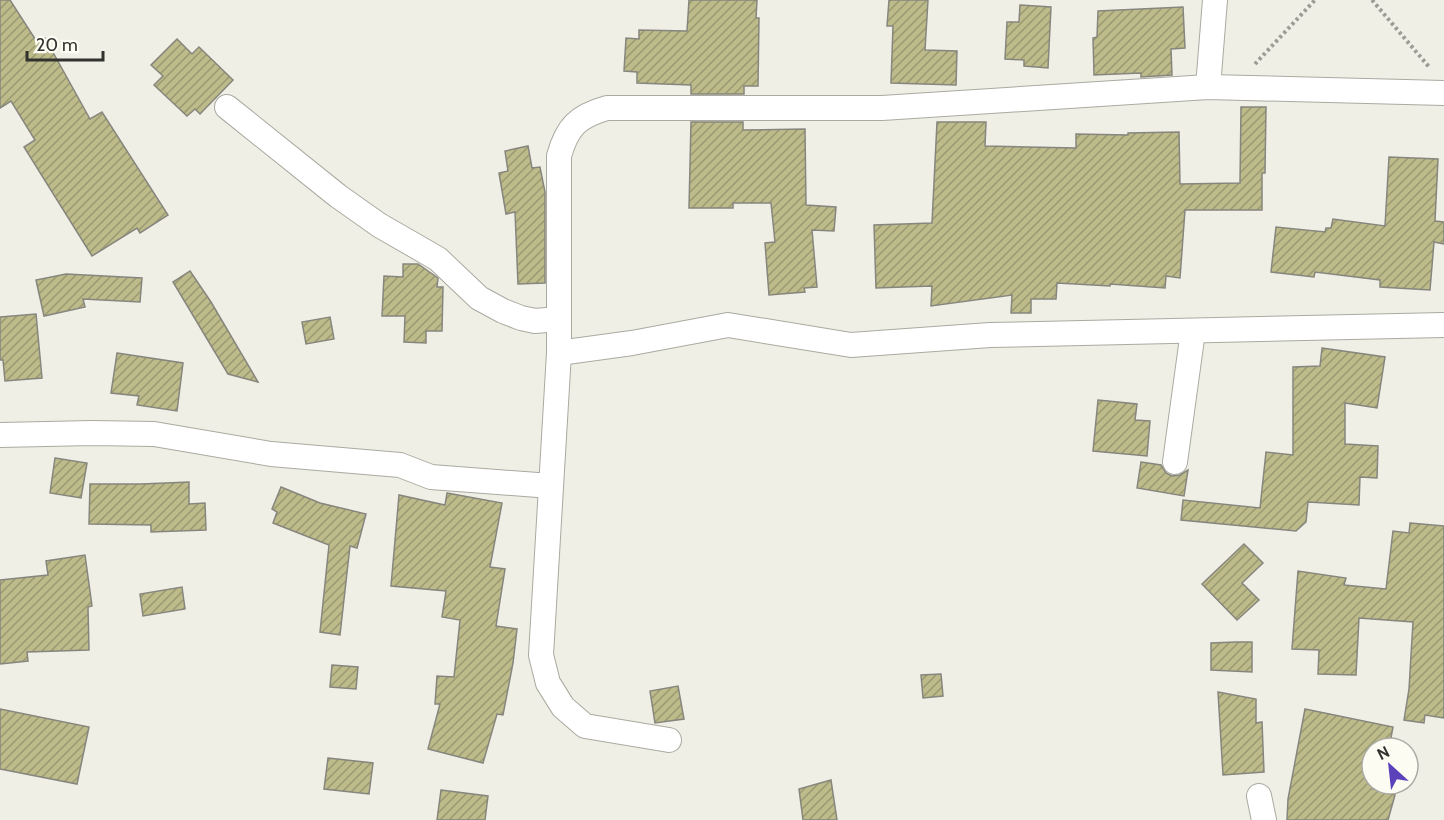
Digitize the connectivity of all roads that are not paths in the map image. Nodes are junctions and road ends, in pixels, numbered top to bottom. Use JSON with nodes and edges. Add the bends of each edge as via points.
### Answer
{"nodes":[{"id":1,"x":1215,"y":0,"type":"edge"},
{"id":2,"x":1218,"y":88,"type":"junction"},
{"id":3,"x":1444,"y":93,"type":"edge"},
{"id":4,"x":227,"y":107,"type":"dead end"},
{"id":5,"x":559,"y":319,"type":"junction"},
{"id":6,"x":1444,"y":325,"type":"edge"},
{"id":7,"x":1193,"y":331,"type":"junction"},
{"id":8,"x":559,"y":352,"type":"junction"},
{"id":9,"x":0,"y":435,"type":"edge"},
{"id":10,"x":1175,"y":462,"type":"dead end"},
{"id":11,"x":551,"y":486,"type":"junction"},
{"id":12,"x":669,"y":740,"type":"dead end"},
{"id":13,"x":1259,"y":795,"type":"dead end"},
{"id":14,"x":1264,"y":820,"type":"edge"}],
"edges":[{"from":1,"to":2,"type":"street"},
{"from":2,"to":3,"type":"street"},
{"from":2,"to":5,"type":"street","via":[[882,108],[607,108],[589,113],[564,138],[559,156]]},
{"from":4,"to":5,"type":"street","via":[[379,225],[438,259],[479,298],[521,318]]},
{"from":5,"to":8,"type":"street"},
{"from":6,"to":7,"type":"street"},
{"from":7,"to":8,"type":"street","via":[[990,335],[851,345],[728,326]]},
{"from":7,"to":10,"type":"street"},
{"from":8,"to":11,"type":"street"},
{"from":9,"to":11,"type":"street","via":[[153,435],[271,454],[400,465],[431,477]]},
{"from":11,"to":12,"type":"street","via":[[541,655],[548,683],[563,707],[585,726]]},
{"from":13,"to":14,"type":"street"}]}
